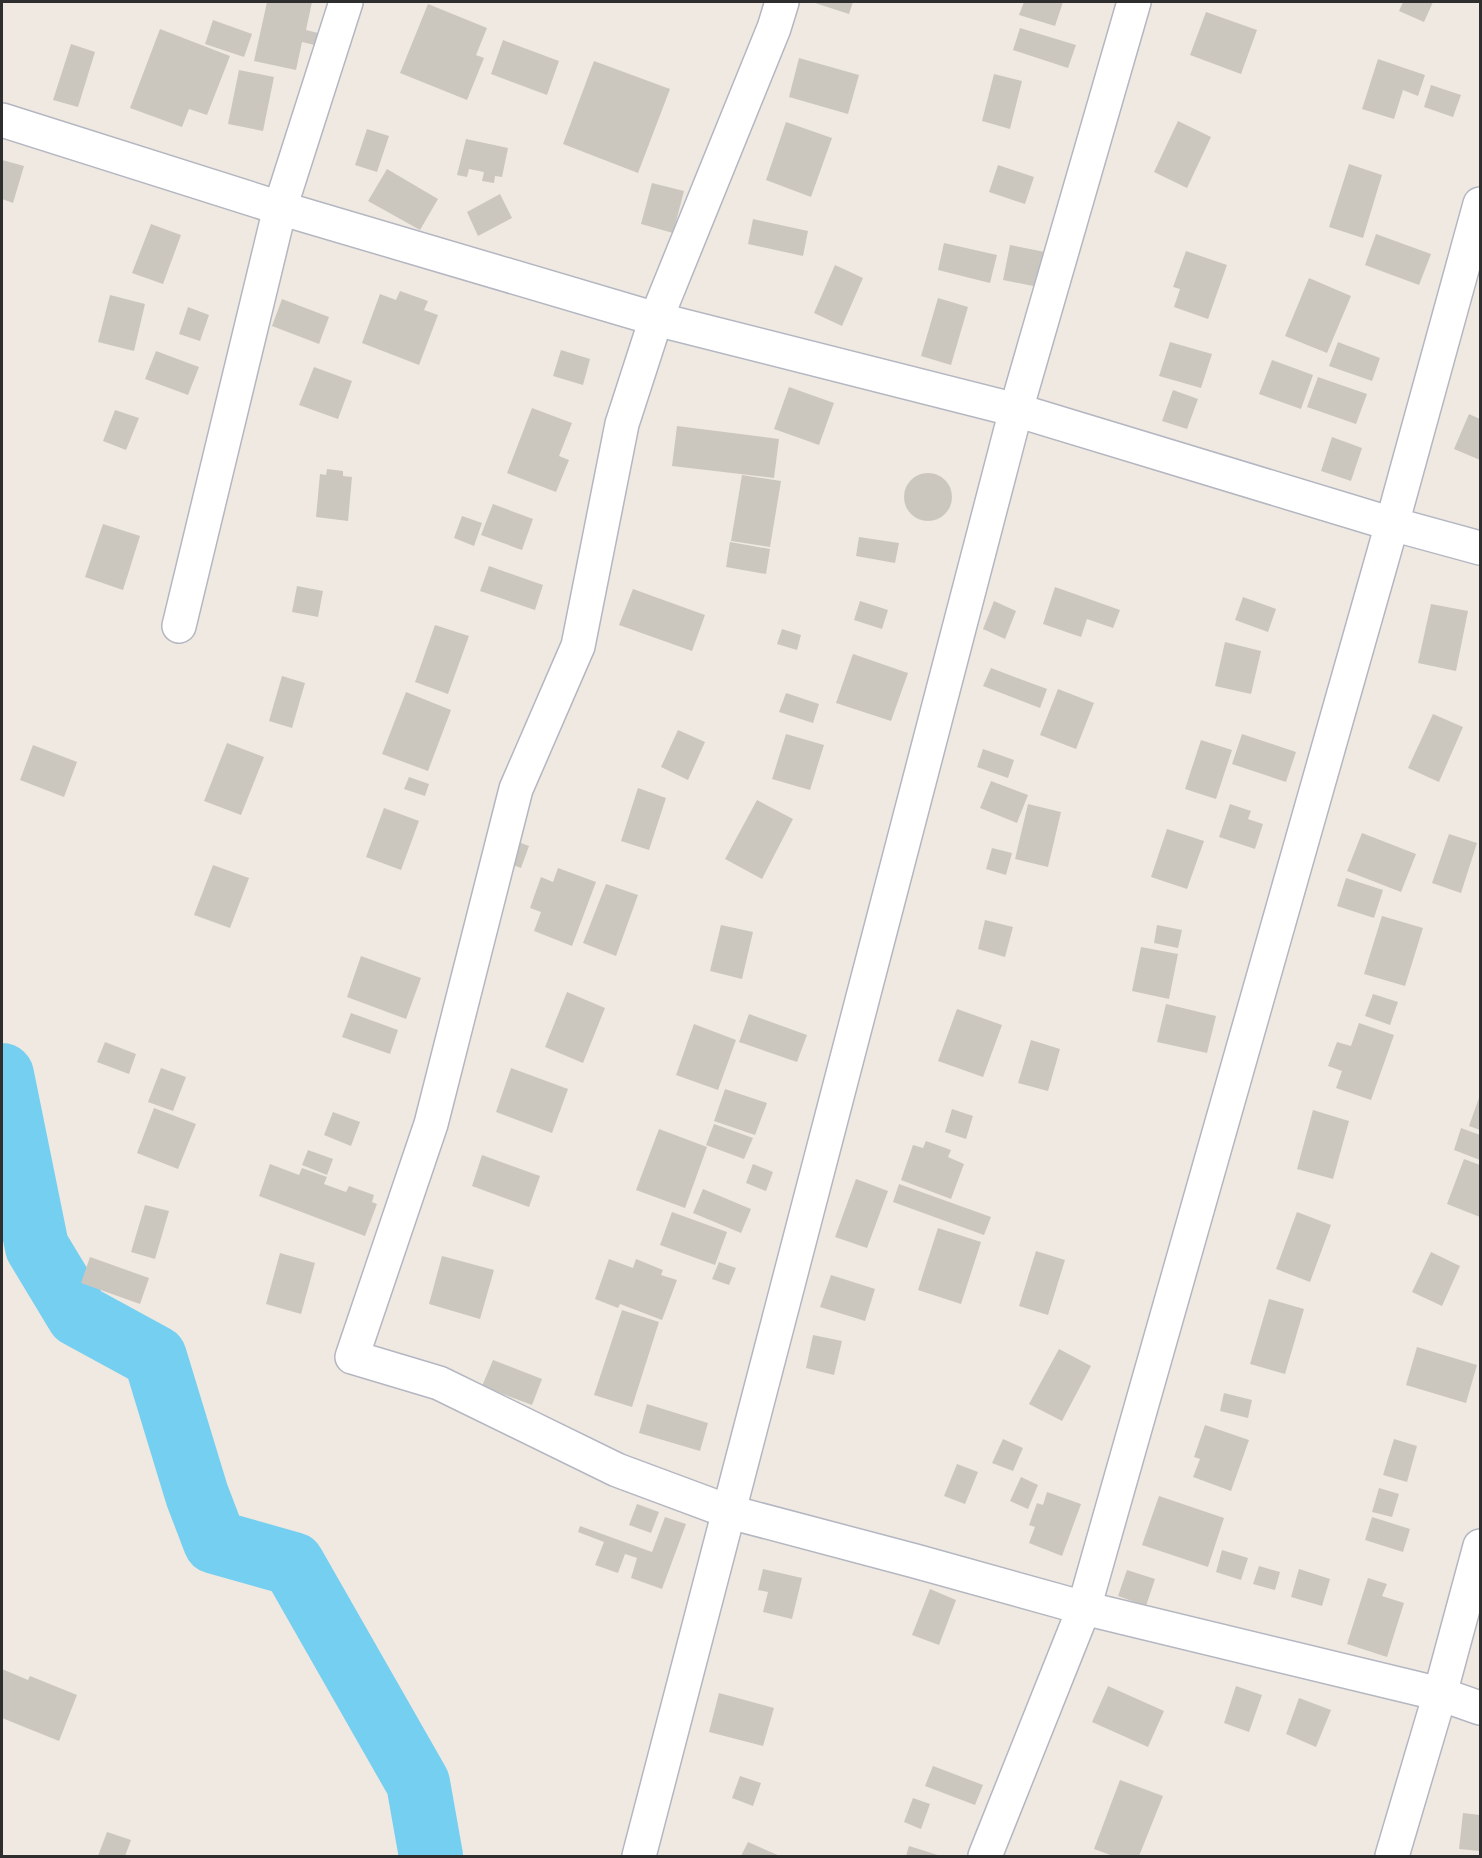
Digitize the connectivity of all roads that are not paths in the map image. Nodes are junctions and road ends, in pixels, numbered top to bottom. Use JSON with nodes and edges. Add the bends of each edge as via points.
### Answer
{"nodes":[{"id":1,"x":346,"y":2,"type":"edge"},
{"id":2,"x":782,"y":2,"type":"edge"},
{"id":3,"x":1134,"y":2,"type":"edge"},
{"id":4,"x":2,"y":120,"type":"edge"},
{"id":5,"x":1480,"y":204,"type":"edge"},
{"id":6,"x":280,"y":208,"type":"junction"},
{"id":7,"x":656,"y":319,"type":"junction"},
{"id":8,"x":1016,"y":410,"type":"junction"},
{"id":9,"x":1392,"y":524,"type":"junction"},
{"id":10,"x":1480,"y":548,"type":"edge"},
{"id":11,"x":180,"y":626,"type":"dead end"},
{"id":12,"x":730,"y":1512,"type":"junction"},
{"id":13,"x":1480,"y":1546,"type":"edge"},
{"id":14,"x":1084,"y":1608,"type":"junction"},
{"id":15,"x":1440,"y":1694,"type":"junction"},
{"id":16,"x":1480,"y":1708,"type":"edge"},
{"id":17,"x":639,"y":1857,"type":"edge"},
{"id":18,"x":985,"y":1857,"type":"edge"},
{"id":19,"x":1392,"y":1857,"type":"edge"}],
"edges":[{"from":1,"to":6,"type":"street"},
{"from":2,"to":7,"type":"street"},
{"from":3,"to":8,"type":"street"},
{"from":4,"to":6,"type":"street"},
{"from":5,"to":9,"type":"street"},
{"from":6,"to":7,"type":"street"},
{"from":6,"to":11,"type":"street"},
{"from":7,"to":8,"type":"street"},
{"from":7,"to":12,"type":"street","via":[[621,424],[578,646],[516,789],[431,1124],[352,1357],[439,1383],[617,1470]]},
{"from":8,"to":9,"type":"street"},
{"from":8,"to":12,"type":"street"},
{"from":9,"to":10,"type":"street"},
{"from":9,"to":14,"type":"street"},
{"from":12,"to":14,"type":"street"},
{"from":12,"to":17,"type":"street"},
{"from":13,"to":15,"type":"street"},
{"from":14,"to":15,"type":"street"},
{"from":14,"to":18,"type":"street"},
{"from":15,"to":16,"type":"street"},
{"from":15,"to":19,"type":"street"}]}
